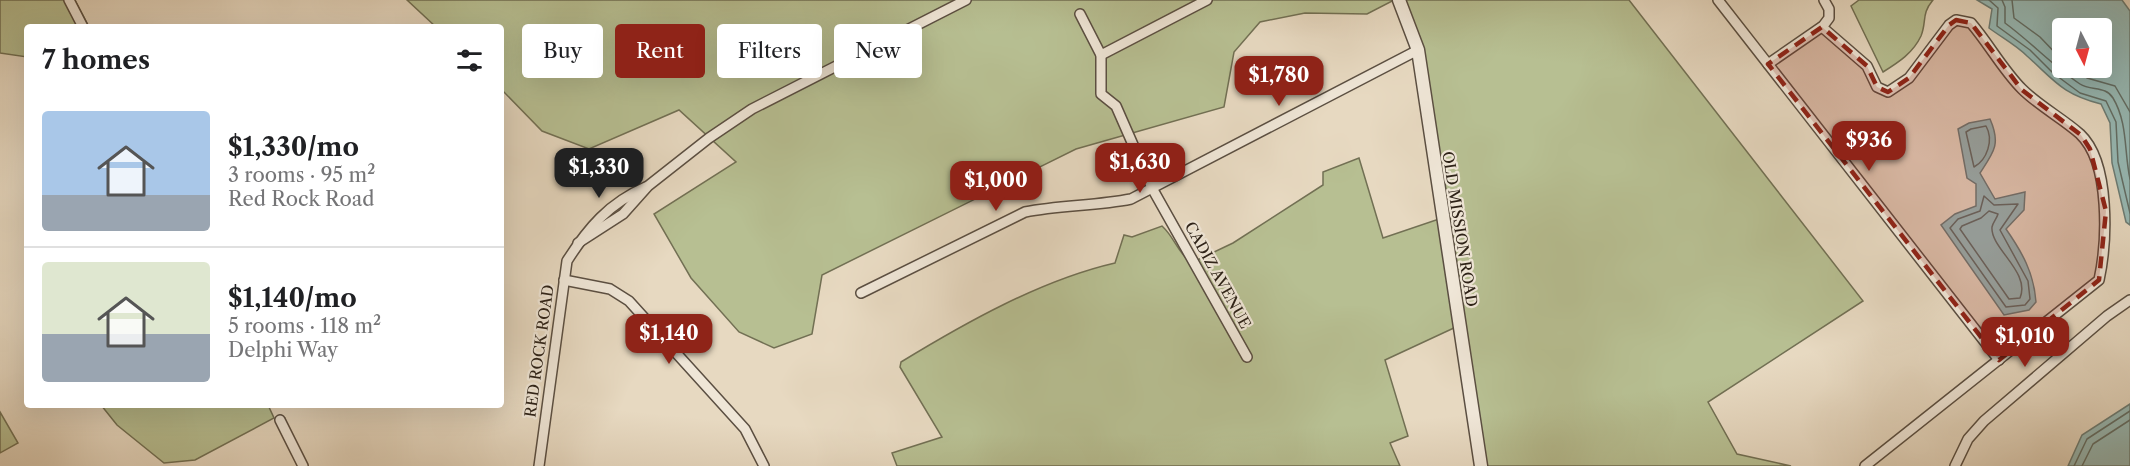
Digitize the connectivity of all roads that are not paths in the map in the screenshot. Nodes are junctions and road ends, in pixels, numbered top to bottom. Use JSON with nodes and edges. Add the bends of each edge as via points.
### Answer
{"nodes":[{"id":1,"x":69,"y":0,"type":"edge"},
{"id":2,"x":966,"y":0,"type":"edge"},
{"id":3,"x":1208,"y":0,"type":"edge"},
{"id":4,"x":1399,"y":0,"type":"edge"},
{"id":5,"x":1718,"y":0,"type":"edge"},
{"id":6,"x":1824,"y":0,"type":"edge"},
{"id":7,"x":1080,"y":14,"type":"dead end"},
{"id":8,"x":81,"y":24,"type":"edge"},
{"id":9,"x":1822,"y":27,"type":"junction"},
{"id":10,"x":1418,"y":50,"type":"junction"},
{"id":11,"x":1101,"y":55,"type":"junction"},
{"id":12,"x":1768,"y":64,"type":"junction"},
{"id":13,"x":648,"y":186,"type":"junction"},
{"id":14,"x":1152,"y":188,"type":"junction"},
{"id":15,"x":610,"y":207,"type":"junction"},
{"id":16,"x":616,"y":218,"type":"junction"},
{"id":17,"x":578,"y":243,"type":"junction"},
{"id":18,"x":564,"y":280,"type":"junction"},
{"id":19,"x":861,"y":293,"type":"dead end"},
{"id":20,"x":2130,"y":300,"type":"edge"},
{"id":21,"x":1247,"y":357,"type":"dead end"},
{"id":22,"x":2000,"y":360,"type":"junction"},
{"id":23,"x":280,"y":420,"type":"dead end"},
{"id":24,"x":303,"y":466,"type":"edge"},
{"id":25,"x":538,"y":466,"type":"edge"},
{"id":26,"x":764,"y":466,"type":"edge"},
{"id":27,"x":1481,"y":466,"type":"edge"},
{"id":28,"x":1865,"y":466,"type":"edge"},
{"id":29,"x":1955,"y":466,"type":"edge"}],
"edges":[{"from":1,"to":8,"type":"street"},
{"from":2,"to":13,"type":"street","name":"RED ROCK ROAD","via":[[752,109]]},
{"from":3,"to":11,"type":"street"},
{"from":4,"to":10,"type":"street","name":"OLD MISSION ROAD"},
{"from":5,"to":12,"type":"street"},
{"from":6,"to":9,"type":"street","via":[[1830,18]]},
{"from":7,"to":11,"type":"street","name":"CADIZ AVENUE"},
{"from":9,"to":12,"type":"street"},
{"from":9,"to":22,"type":"street","via":[[1867,66],[1875,84],[1882,90],[1894,90],[1909,78],[1941,33],[1956,21],[1971,24],[2022,90],[2081,135],[2090,149],[2106,211],[2105,253],[2099,280]]},
{"from":10,"to":14,"type":"street"},
{"from":10,"to":27,"type":"street","name":"OLD MISSION ROAD"},
{"from":11,"to":14,"type":"street","name":"CADIZ AVENUE","via":[[1101,94],[1116,106]]},
{"from":12,"to":22,"type":"street"},
{"from":13,"to":15,"type":"street","name":"RED ROCK ROAD"},
{"from":13,"to":16,"type":"street","name":"RED ROCK ROAD"},
{"from":14,"to":19,"type":"street","via":[[1131,199],[1111,203],[1025,212]]},
{"from":14,"to":21,"type":"street","name":"CADIZ AVENUE"},
{"from":15,"to":16,"type":"street"},
{"from":15,"to":17,"type":"street","name":"RED ROCK ROAD"},
{"from":16,"to":17,"type":"street","name":"RED ROCK ROAD"},
{"from":17,"to":18,"type":"street","name":"RED ROCK ROAD","via":[[567,261]]},
{"from":18,"to":25,"type":"street","name":"RED ROCK ROAD"},
{"from":18,"to":26,"type":"street","via":[[610,289],[629,302],[745,429]]},
{"from":20,"to":29,"type":"street","via":[[1984,421],[1968,439]]},
{"from":22,"to":28,"type":"street"},
{"from":23,"to":24,"type":"street"}]}
